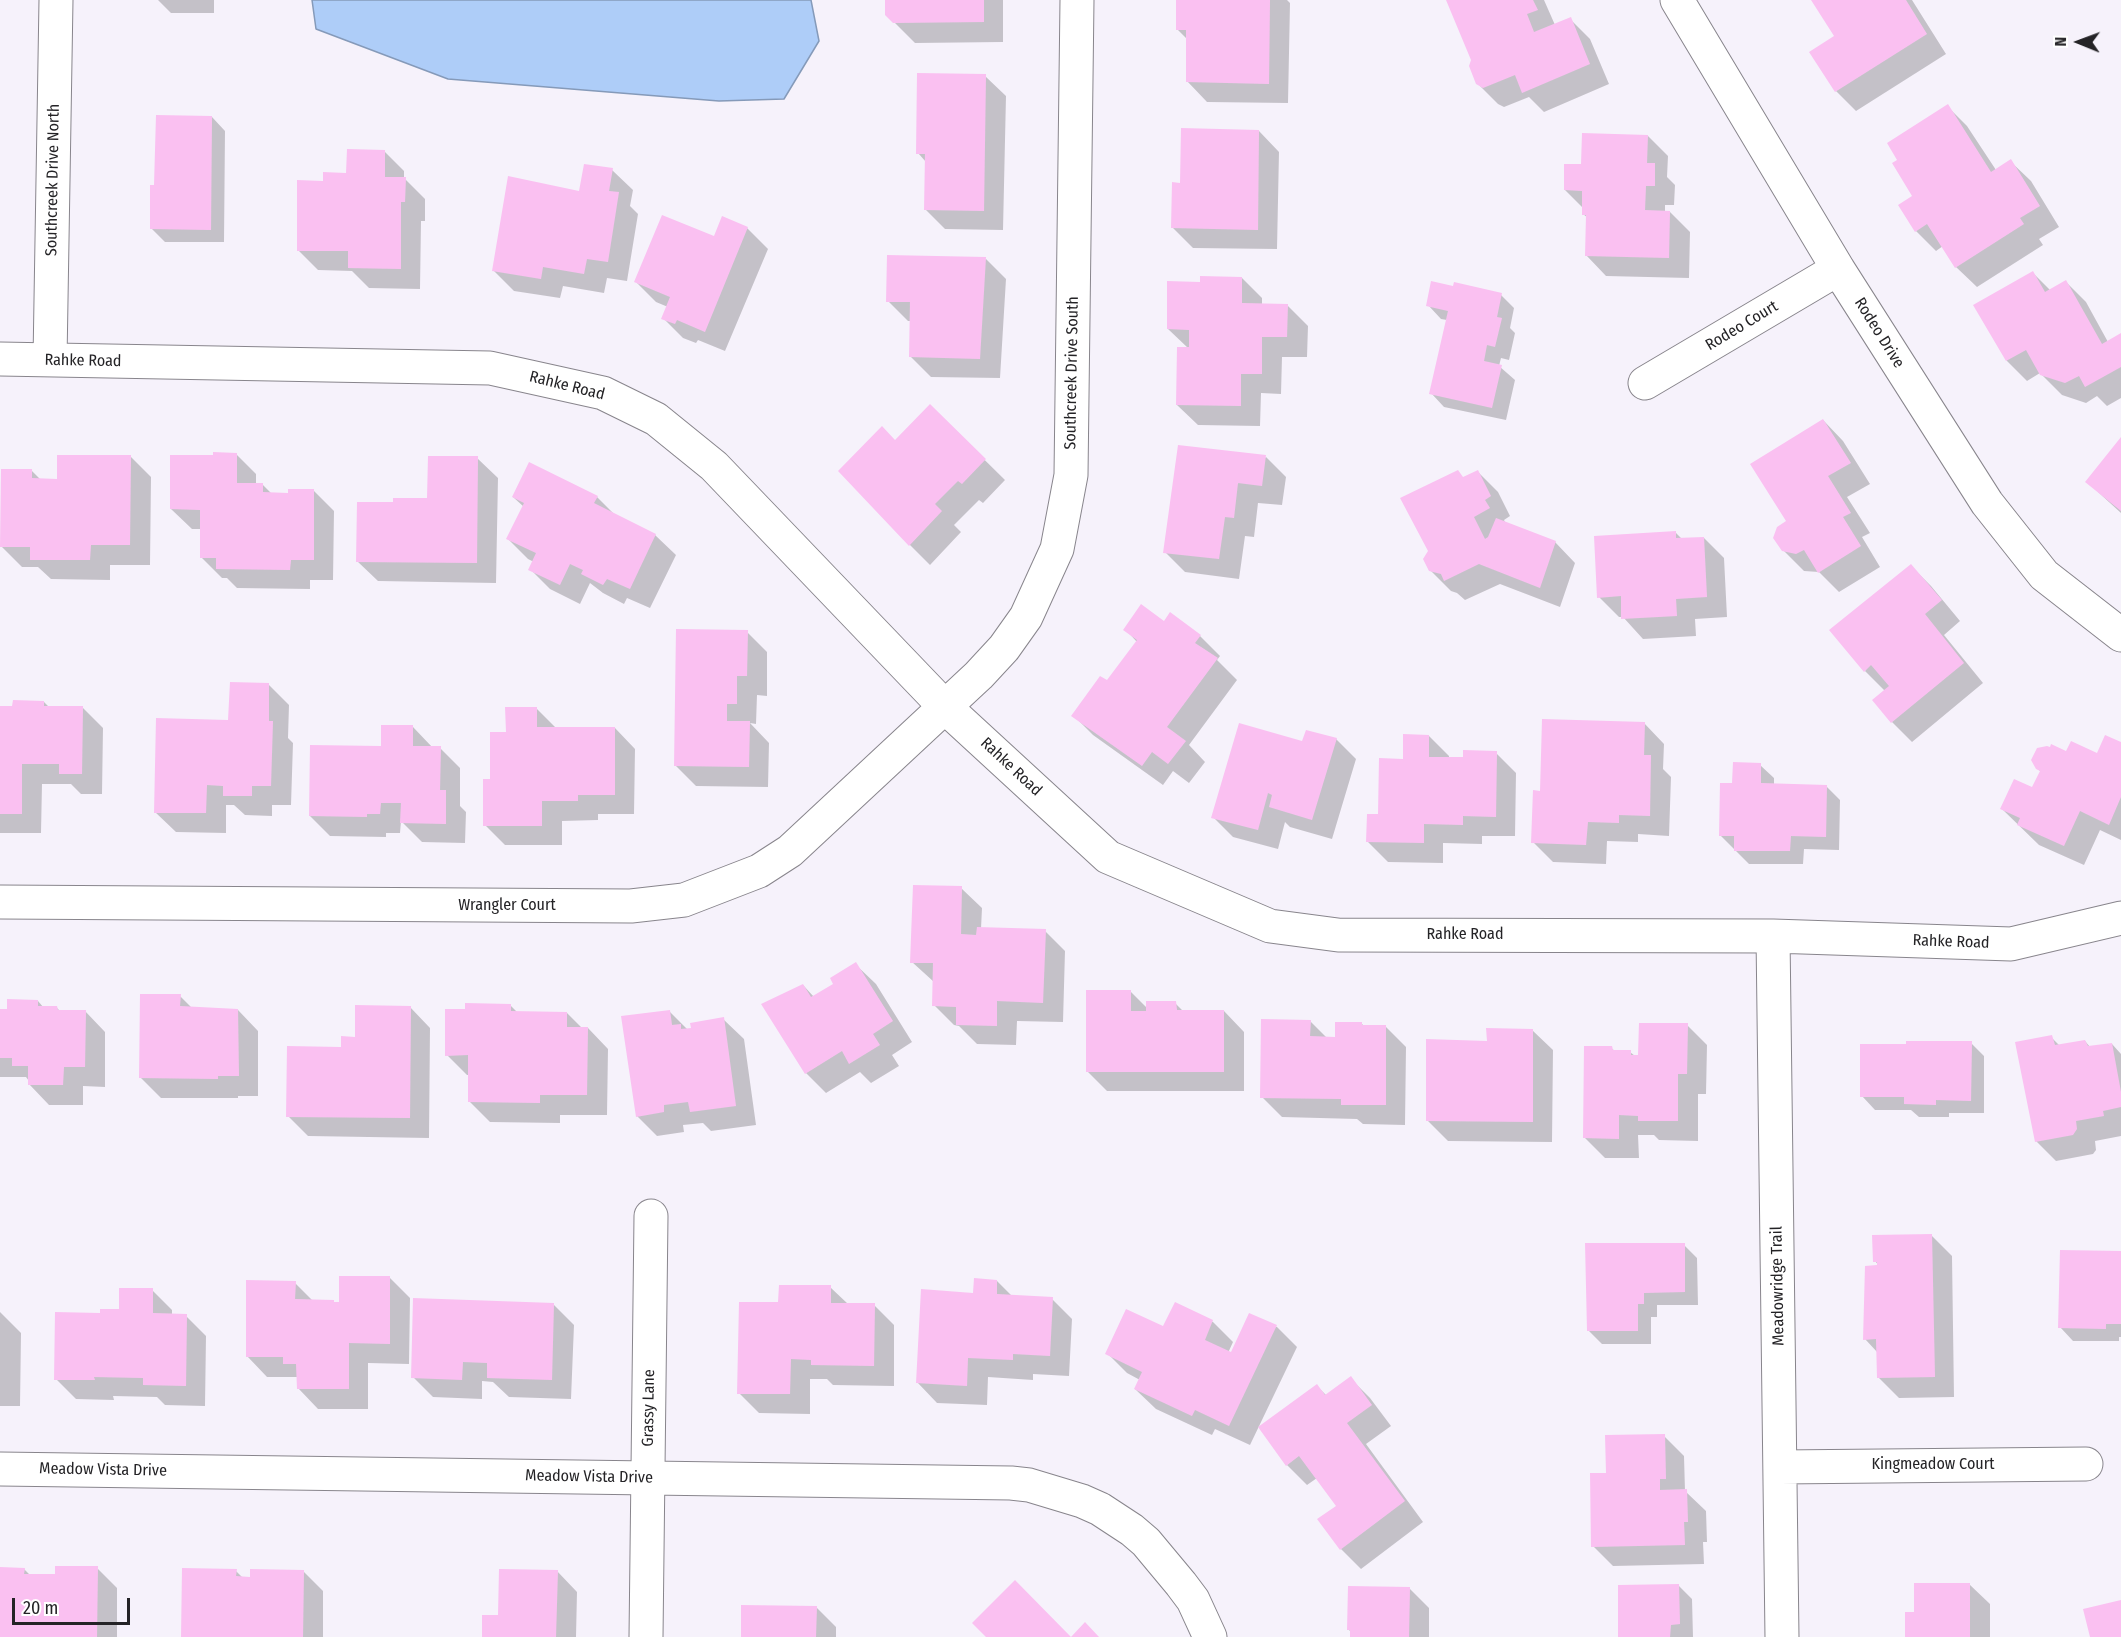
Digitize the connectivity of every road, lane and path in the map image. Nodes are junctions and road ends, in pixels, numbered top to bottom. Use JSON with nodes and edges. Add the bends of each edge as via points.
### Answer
{"nodes":[{"id":1,"x":56,"y":0,"type":"edge"},
{"id":2,"x":1077,"y":0,"type":"edge"},
{"id":3,"x":1677,"y":0,"type":"edge"},
{"id":4,"x":1838,"y":269,"type":"junction"},
{"id":5,"x":0,"y":359,"type":"edge"},
{"id":6,"x":50,"y":360,"type":"junction"},
{"id":7,"x":1645,"y":383,"type":"dead end"},
{"id":8,"x":2121,"y":635,"type":"edge"},
{"id":9,"x":945,"y":707,"type":"junction"},
{"id":10,"x":0,"y":902,"type":"edge"},
{"id":11,"x":2121,"y":918,"type":"edge"},
{"id":12,"x":1773,"y":936,"type":"junction"},
{"id":13,"x":651,"y":1216,"type":"dead end"},
{"id":14,"x":2086,"y":1464,"type":"dead end"},
{"id":15,"x":1780,"y":1467,"type":"junction"},
{"id":16,"x":0,"y":1469,"type":"edge"},
{"id":17,"x":648,"y":1478,"type":"junction"},
{"id":18,"x":646,"y":1637,"type":"edge"},
{"id":19,"x":1210,"y":1637,"type":"edge"},
{"id":20,"x":1782,"y":1637,"type":"edge"}],
"edges":[{"from":1,"to":6,"type":"street","name":"Southcreek Drive North"},
{"from":2,"to":9,"type":"street","name":"Southcreek Drive South","via":[[1071,476],[1057,549],[1026,617],[1004,648]]},
{"from":3,"to":4,"type":"street","name":"Rodeo Drive"},
{"from":4,"to":7,"type":"street","name":"Rodeo Court"},
{"from":4,"to":8,"type":"street","name":"Rodeo Drive","via":[[1987,503],[2044,575]]},
{"from":5,"to":6,"type":"street","name":"Rahke Road"},
{"from":6,"to":9,"type":"street","name":"Rahke Road","via":[[490,368],[603,393],[656,419],[714,466]]},
{"from":9,"to":10,"type":"street","name":"Wrangler Court","via":[[790,851],[759,871],[684,900],[631,906],[538,907]]},
{"from":9,"to":12,"type":"street","name":"Rahke Road","via":[[1108,857],[1270,926],[1338,935]]},
{"from":11,"to":12,"type":"street","name":"Rahke Road","via":[[2011,944]]},
{"from":12,"to":15,"type":"street","name":"Meadowridge Trail"},
{"from":13,"to":17,"type":"street","name":"Grassy Lane"},
{"from":14,"to":15,"type":"street","name":"Kingmeadow Court"},
{"from":15,"to":20,"type":"street","name":"Meadowridge Trail"},
{"from":16,"to":17,"type":"street","name":"Meadow Vista Drive"},
{"from":17,"to":18,"type":"street","name":"Grassy Lane"},
{"from":17,"to":19,"type":"street","name":"Meadow Vista Drive","via":[[1011,1483],[1064,1494],[1100,1509],[1132,1530],[1158,1555],[1193,1600]]}]}
